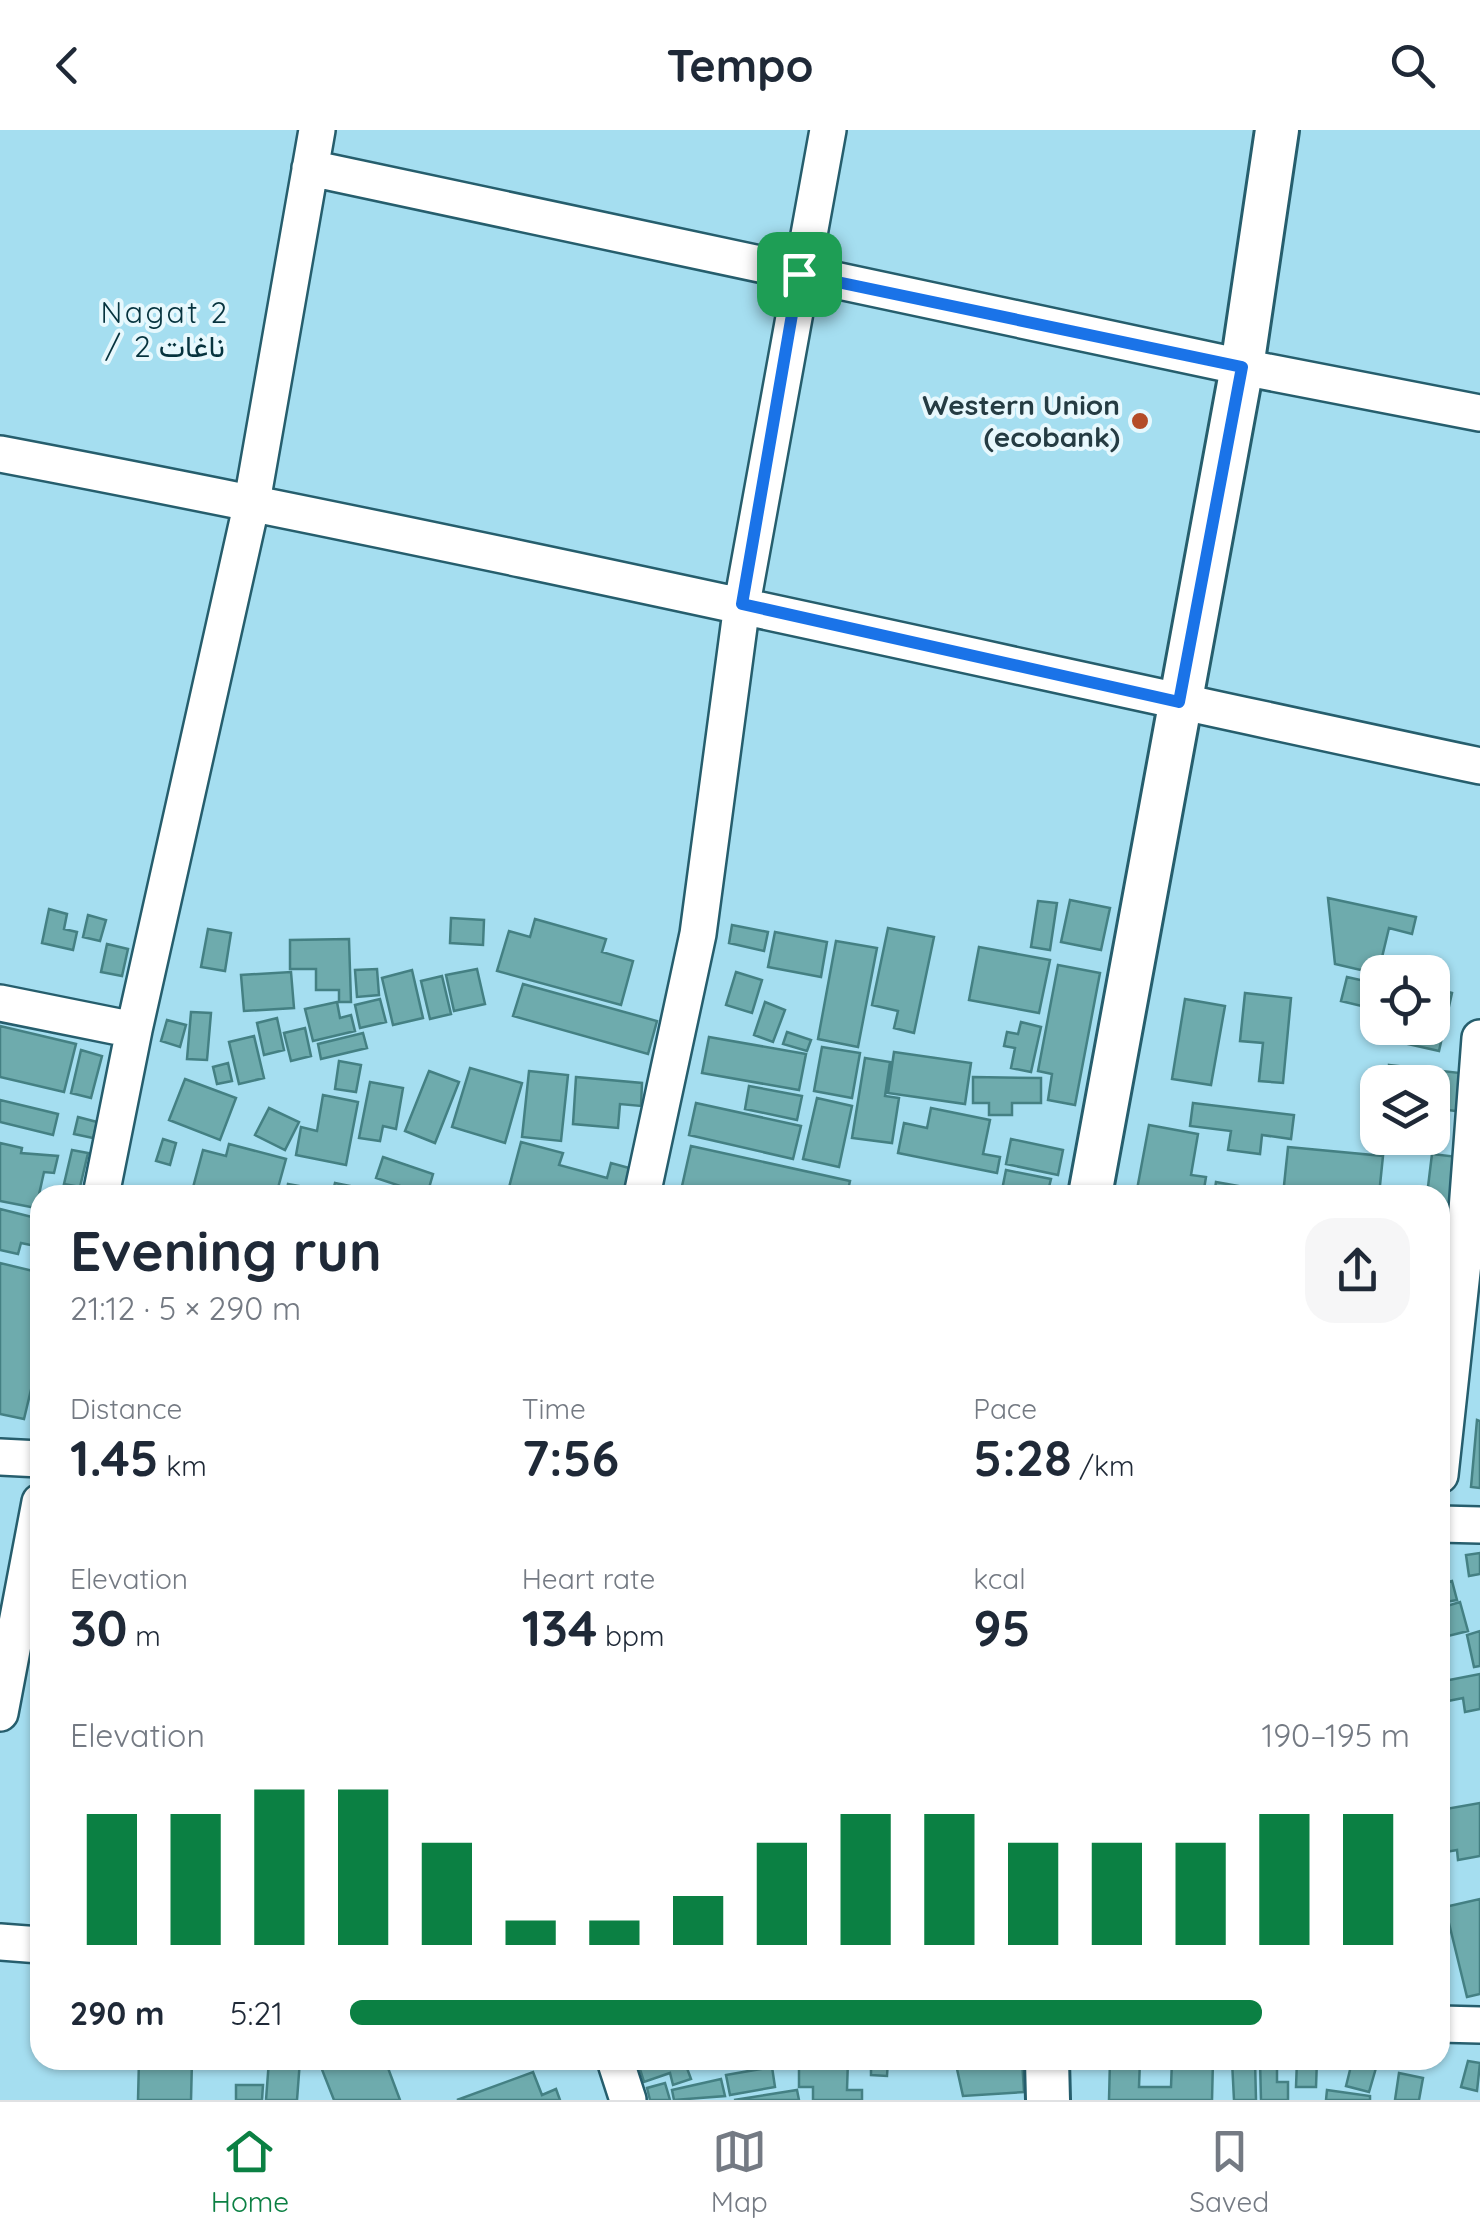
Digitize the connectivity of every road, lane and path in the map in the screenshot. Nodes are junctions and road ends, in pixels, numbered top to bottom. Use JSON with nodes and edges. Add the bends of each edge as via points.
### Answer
{"nodes":[{"id":1,"x":317,"y":130,"type":"edge"},
{"id":2,"x":828,"y":130,"type":"edge"},
{"id":3,"x":1277,"y":130,"type":"edge"},
{"id":4,"x":310,"y":168,"type":"junction"},
{"id":5,"x":799,"y":274,"type":"junction"},
{"id":6,"x":1242,"y":367,"type":"junction"},
{"id":7,"x":1480,"y":413,"type":"edge"},
{"id":8,"x":0,"y":454,"type":"edge"},
{"id":9,"x":252,"y":502,"type":"junction"},
{"id":10,"x":742,"y":604,"type":"junction"},
{"id":11,"x":1179,"y":702,"type":"junction"},
{"id":12,"x":1480,"y":766,"type":"edge"},
{"id":13,"x":0,"y":1003,"type":"edge"},
{"id":14,"x":134,"y":1030,"type":"junction"},
{"id":15,"x":1480,"y":1038,"type":"edge"},
{"id":16,"x":103,"y":1185,"type":"edge"},
{"id":17,"x":644,"y":1185,"type":"edge"},
{"id":18,"x":1092,"y":1185,"type":"edge"},
{"id":19,"x":1452,"y":1262,"type":"edge"},
{"id":20,"x":1450,"y":1298,"type":"edge"},
{"id":21,"x":0,"y":1457,"type":"edge"},
{"id":22,"x":30,"y":1458,"type":"edge"},
{"id":23,"x":1450,"y":1524,"type":"edge"},
{"id":24,"x":1480,"y":1525,"type":"edge"},
{"id":25,"x":30,"y":1555,"type":"edge"},
{"id":26,"x":0,"y":1713,"type":"edge"},
{"id":27,"x":0,"y":1942,"type":"edge"},
{"id":28,"x":30,"y":1944,"type":"edge"},
{"id":29,"x":1450,"y":2024,"type":"edge"},
{"id":30,"x":1480,"y":2025,"type":"edge"},
{"id":31,"x":618,"y":2070,"type":"edge"},
{"id":32,"x":1048,"y":2070,"type":"edge"},
{"id":33,"x":628,"y":2100,"type":"edge"},
{"id":34,"x":1048,"y":2100,"type":"edge"}],
"edges":[{"from":1,"to":4,"type":"street"},
{"from":2,"to":5,"type":"street"},
{"from":3,"to":6,"type":"street"},
{"from":4,"to":5,"type":"street"},
{"from":4,"to":9,"type":"street"},
{"from":5,"to":6,"type":"street"},
{"from":5,"to":10,"type":"street"},
{"from":6,"to":7,"type":"street"},
{"from":6,"to":11,"type":"street"},
{"from":8,"to":9,"type":"street"},
{"from":9,"to":10,"type":"street"},
{"from":9,"to":14,"type":"street"},
{"from":10,"to":11,"type":"street"},
{"from":10,"to":17,"type":"street","via":[[698,934]]},
{"from":11,"to":12,"type":"street"},
{"from":11,"to":18,"type":"street"},
{"from":13,"to":14,"type":"street"},
{"from":14,"to":16,"type":"street"},
{"from":15,"to":19,"type":"street"},
{"from":19,"to":20,"type":"street"},
{"from":21,"to":22,"type":"street"},
{"from":23,"to":24,"type":"street"},
{"from":25,"to":26,"type":"street"},
{"from":27,"to":28,"type":"street"},
{"from":29,"to":30,"type":"street"},
{"from":31,"to":33,"type":"street"},
{"from":32,"to":34,"type":"street"}]}
